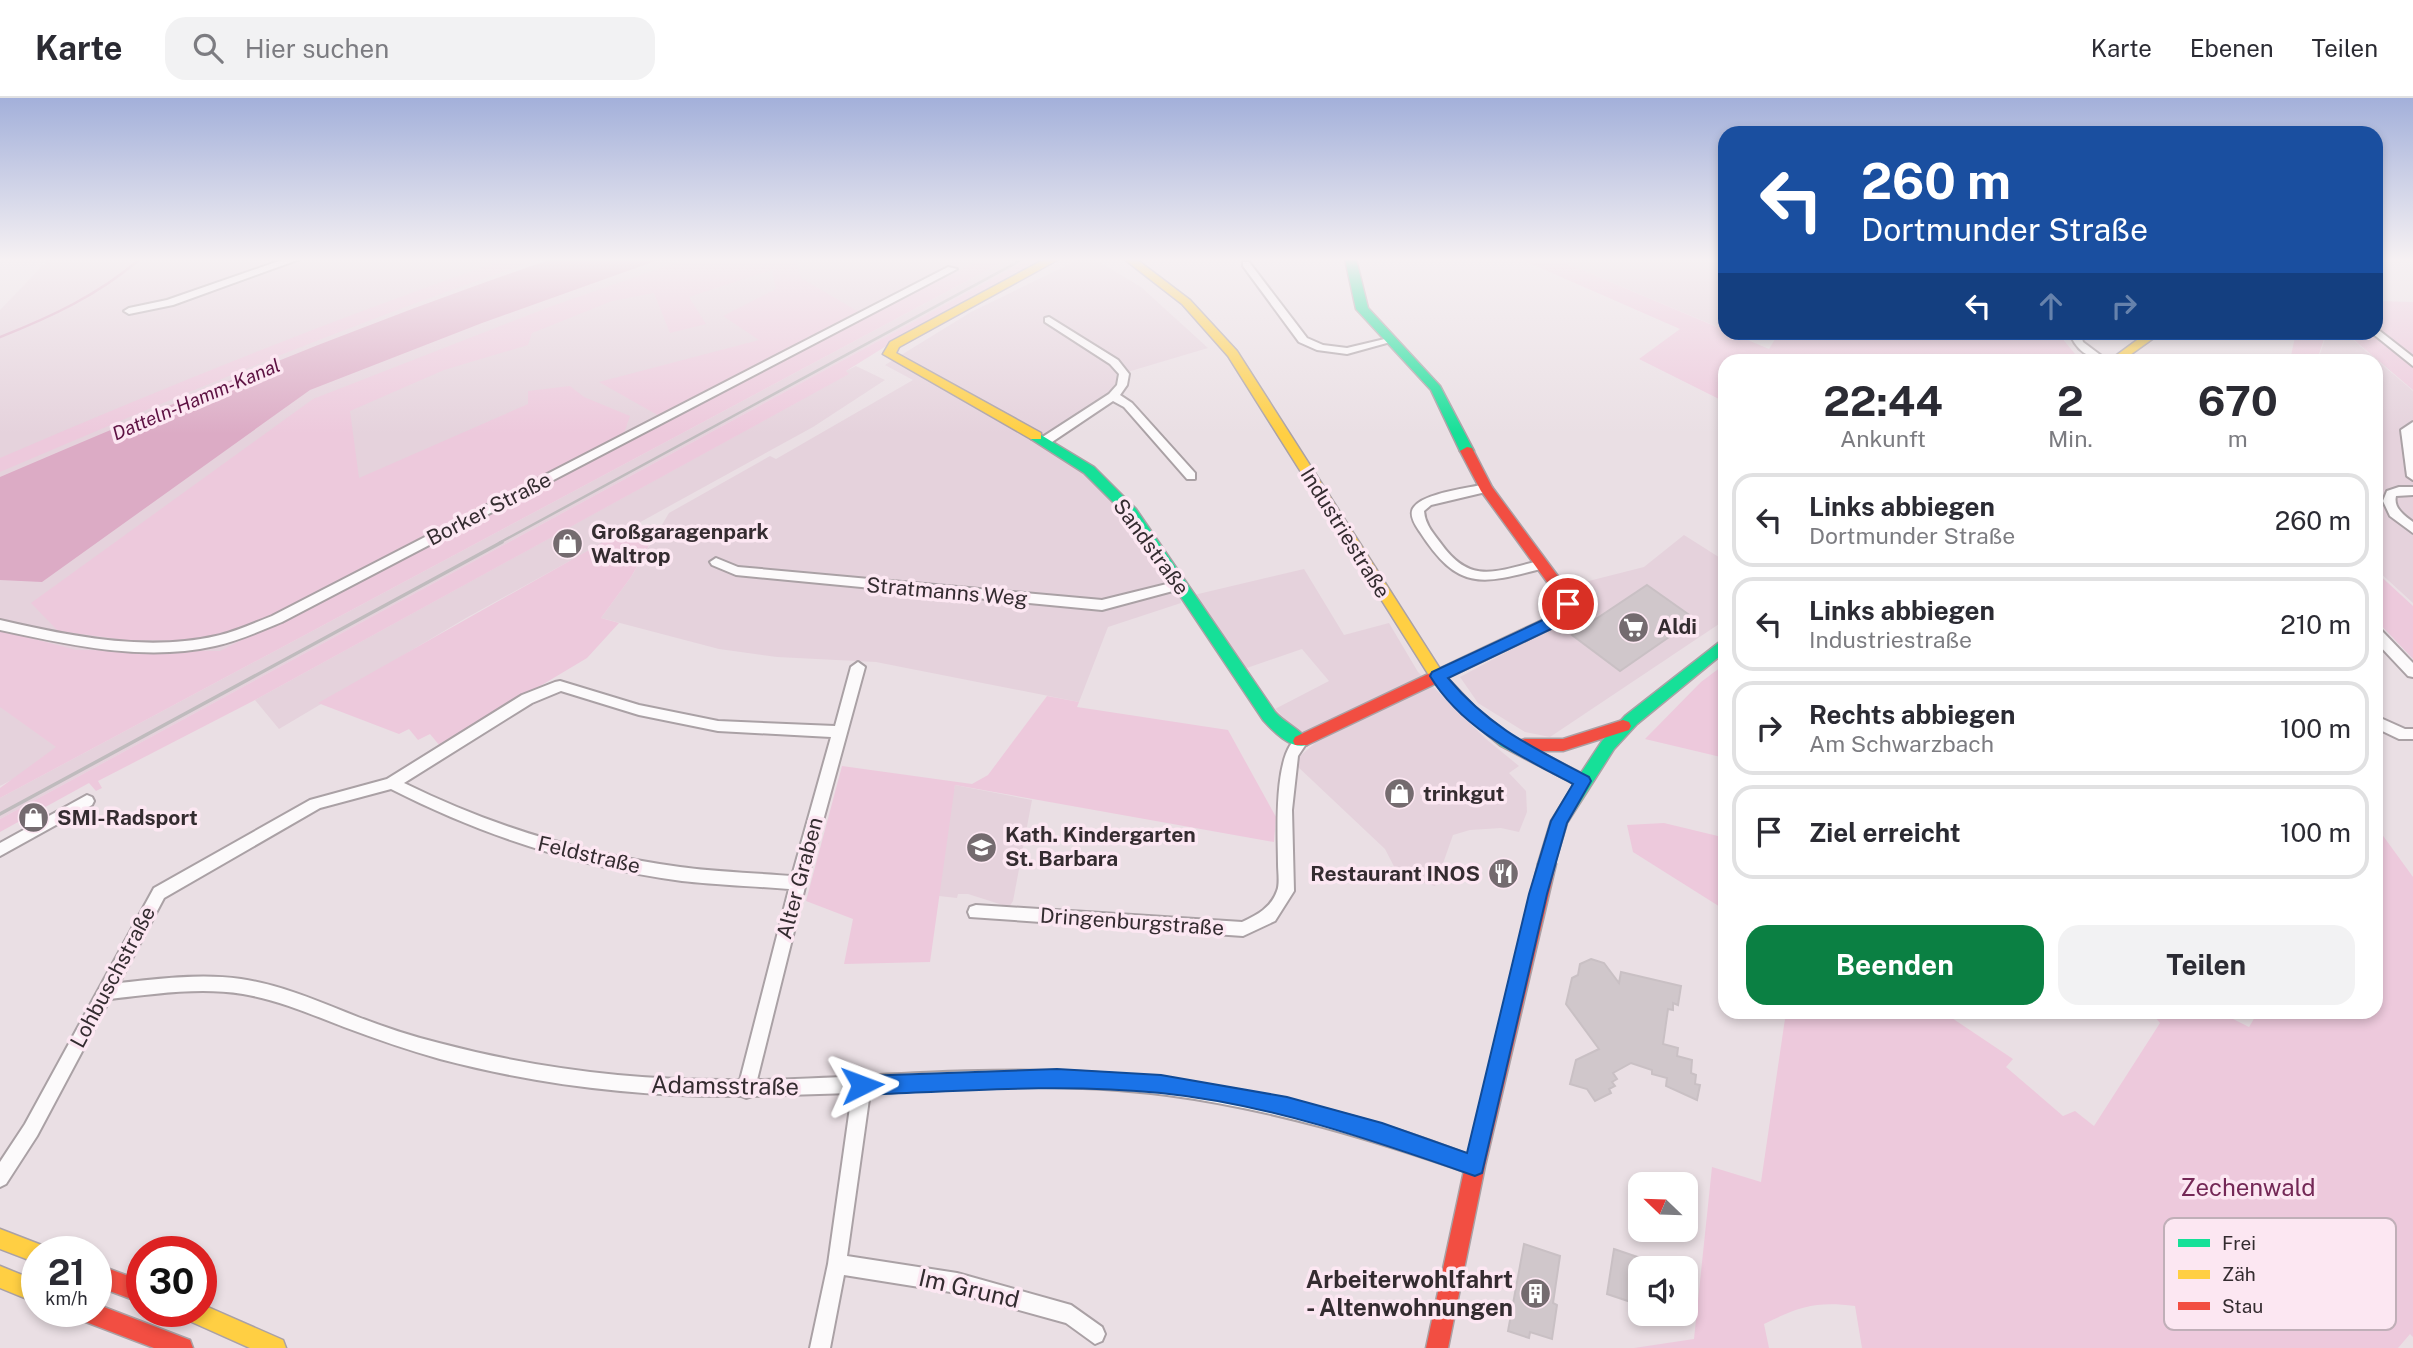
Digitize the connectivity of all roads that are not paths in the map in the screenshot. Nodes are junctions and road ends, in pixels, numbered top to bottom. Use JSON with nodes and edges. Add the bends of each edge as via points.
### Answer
{"nodes":[{"id":1,"x":859,"y":317,"type":"edge"},
{"id":2,"x":945,"y":317,"type":"edge"},
{"id":3,"x":1203,"y":317,"type":"edge"},
{"id":4,"x":1286,"y":317,"type":"edge"},
{"id":5,"x":1369,"y":317,"type":"edge"},
{"id":6,"x":1049,"y":320,"type":"dead end"},
{"id":7,"x":2383,"y":337,"type":"edge"},
{"id":8,"x":2077,"y":340,"type":"edge"},
{"id":9,"x":2145,"y":340,"type":"edge"},
{"id":10,"x":1389,"y":341,"type":"junction"},
{"id":11,"x":2094,"y":354,"type":"edge"},
{"id":12,"x":2125,"y":354,"type":"edge"},
{"id":13,"x":2413,"y":363,"type":"edge"},
{"id":14,"x":1113,"y":396,"type":"junction"},
{"id":15,"x":2413,"y":426,"type":"edge"},
{"id":16,"x":1045,"y":441,"type":"junction"},
{"id":17,"x":1191,"y":476,"type":"dead end"},
{"id":18,"x":2413,"y":476,"type":"edge"},
{"id":19,"x":1486,"y":488,"type":"junction"},
{"id":20,"x":2413,"y":491,"type":"edge"},
{"id":21,"x":2413,"y":529,"type":"edge"},
{"id":22,"x":716,"y":562,"type":"dead end"},
{"id":23,"x":1539,"y":565,"type":"junction"},
{"id":24,"x":1178,"y":585,"type":"junction"},
{"id":25,"x":0,"y":625,"type":"edge"},
{"id":26,"x":2383,"y":640,"type":"edge"},
{"id":27,"x":1718,"y":648,"type":"edge"},
{"id":28,"x":858,"y":667,"type":"dead end"},
{"id":29,"x":2413,"y":672,"type":"edge"},
{"id":30,"x":1437,"y":676,"type":"junction"},
{"id":31,"x":1628,"y":723,"type":"junction"},
{"id":32,"x":2383,"y":724,"type":"edge"},
{"id":33,"x":840,"y":732,"type":"junction"},
{"id":34,"x":2413,"y":734,"type":"edge"},
{"id":35,"x":1301,"y":740,"type":"junction"},
{"id":36,"x":1507,"y":742,"type":"junction"},
{"id":37,"x":1583,"y":781,"type":"junction"},
{"id":38,"x":392,"y":783,"type":"junction"},
{"id":39,"x":87,"y":801,"type":"dead end"},
{"id":40,"x":0,"y":850,"type":"edge"},
{"id":41,"x":798,"y":883,"type":"junction"},
{"id":42,"x":976,"y":912,"type":"dead end"},
{"id":43,"x":105,"y":992,"type":"junction"},
{"id":44,"x":862,"y":1085,"type":"junction"},
{"id":45,"x":746,"y":1090,"type":"junction"},
{"id":46,"x":1475,"y":1166,"type":"junction"},
{"id":47,"x":0,"y":1178,"type":"edge"},
{"id":48,"x":0,"y":1239,"type":"edge"},
{"id":49,"x":21,"y":1247,"type":"edge"},
{"id":50,"x":837,"y":1264,"type":"junction"},
{"id":51,"x":0,"y":1277,"type":"edge"},
{"id":52,"x":21,"y":1286,"type":"edge"},
{"id":53,"x":112,"y":1321,"type":"edge"},
{"id":54,"x":217,"y":1322,"type":"edge"},
{"id":55,"x":1095,"y":1334,"type":"dead end"},
{"id":56,"x":182,"y":1348,"type":"edge"},
{"id":57,"x":275,"y":1348,"type":"edge"},
{"id":58,"x":820,"y":1348,"type":"edge"},
{"id":59,"x":1437,"y":1348,"type":"edge"}],
"edges":[{"from":1,"to":25,"type":"street","name":"Borker Straße","via":[[277,619],[231,637],[202,644],[150,645],[62,639]]},
{"from":2,"to":16,"type":"street","name":"Sandstraße","via":[[894,345],[889,354]]},
{"from":3,"to":30,"type":"street","name":"Industriestraße","via":[[1233,354]]},
{"from":4,"to":10,"type":"street","via":[[1303,340],[1321,348],[1347,351]]},
{"from":5,"to":10,"type":"street"},
{"from":6,"to":14,"type":"street","via":[[1119,368],[1124,374],[1122,385]]},
{"from":7,"to":13,"type":"street"},
{"from":8,"to":11,"type":"street"},
{"from":9,"to":12,"type":"street"},
{"from":10,"to":19,"type":"street","via":[[1436,389]]},
{"from":14,"to":16,"type":"street"},
{"from":14,"to":17,"type":"street","via":[[1128,405]]},
{"from":15,"to":18,"type":"street","via":[[2407,430]]},
{"from":16,"to":24,"type":"street","name":"Sandstraße","via":[[1089,470],[1131,512]]},
{"from":19,"to":23,"type":"street"},
{"from":19,"to":23,"type":"street","via":[[1419,507],[1419,520],[1447,563],[1459,572],[1479,576]]},
{"from":20,"to":21,"type":"street","via":[[2391,494],[2389,501],[2394,513]]},
{"from":22,"to":24,"type":"street","name":"Stratmanns Weg","via":[[736,571],[1102,605]]},
{"from":23,"to":30,"type":"street","via":[[1561,591],[1568,613]]},
{"from":24,"to":35,"type":"street","name":"Sandstraße","via":[[1269,716]]},
{"from":26,"to":29,"type":"street"},
{"from":27,"to":31,"type":"street"},
{"from":28,"to":33,"type":"street","name":"Alter Graben"},
{"from":30,"to":35,"type":"street"},
{"from":30,"to":36,"type":"street","name":"Industriestraße","via":[[1463,706]]},
{"from":31,"to":36,"type":"street","via":[[1566,748]]},
{"from":31,"to":37,"type":"street"},
{"from":32,"to":34,"type":"street","via":[[2404,735]]},
{"from":33,"to":38,"type":"street","name":"Lohbuschstraße","via":[[718,726],[639,710],[560,686],[527,699]]},
{"from":33,"to":41,"type":"street","name":"Alter Graben"},
{"from":35,"to":42,"type":"street","name":"Dringenburgstraße","via":[[1291,755],[1285,810],[1286,891],[1269,916],[1243,929]]},
{"from":36,"to":37,"type":"street","name":"Industriestraße"},
{"from":37,"to":46,"type":"street","via":[[1559,821],[1538,894]]},
{"from":38,"to":41,"type":"street","name":"Feldstraße","via":[[444,811],[550,848],[680,874]]},
{"from":38,"to":43,"type":"street","name":"Lohbuschstraße","via":[[315,804],[159,893]]},
{"from":39,"to":40,"type":"street"},
{"from":41,"to":45,"type":"street","name":"Alter Graben"},
{"from":43,"to":45,"type":"street","name":"Adamsstraße","via":[[206,984],[243,987],[276,994],[437,1051],[498,1065],[676,1089]]},
{"from":43,"to":47,"type":"street","name":"Lohbuschstraße"},
{"from":44,"to":45,"type":"street","name":"Adamsstraße"},
{"from":44,"to":46,"type":"street","name":"Adamsstraße","via":[[1057,1079],[1161,1084],[1287,1107],[1382,1133]]},
{"from":44,"to":50,"type":"street"},
{"from":46,"to":59,"type":"street"},
{"from":48,"to":49,"type":"street"},
{"from":50,"to":55,"type":"street","name":"Im Grund","via":[[957,1283],[1071,1315]]},
{"from":50,"to":58,"type":"street"},
{"from":51,"to":52,"type":"street"},
{"from":53,"to":56,"type":"street"},
{"from":54,"to":57,"type":"street"}]}
